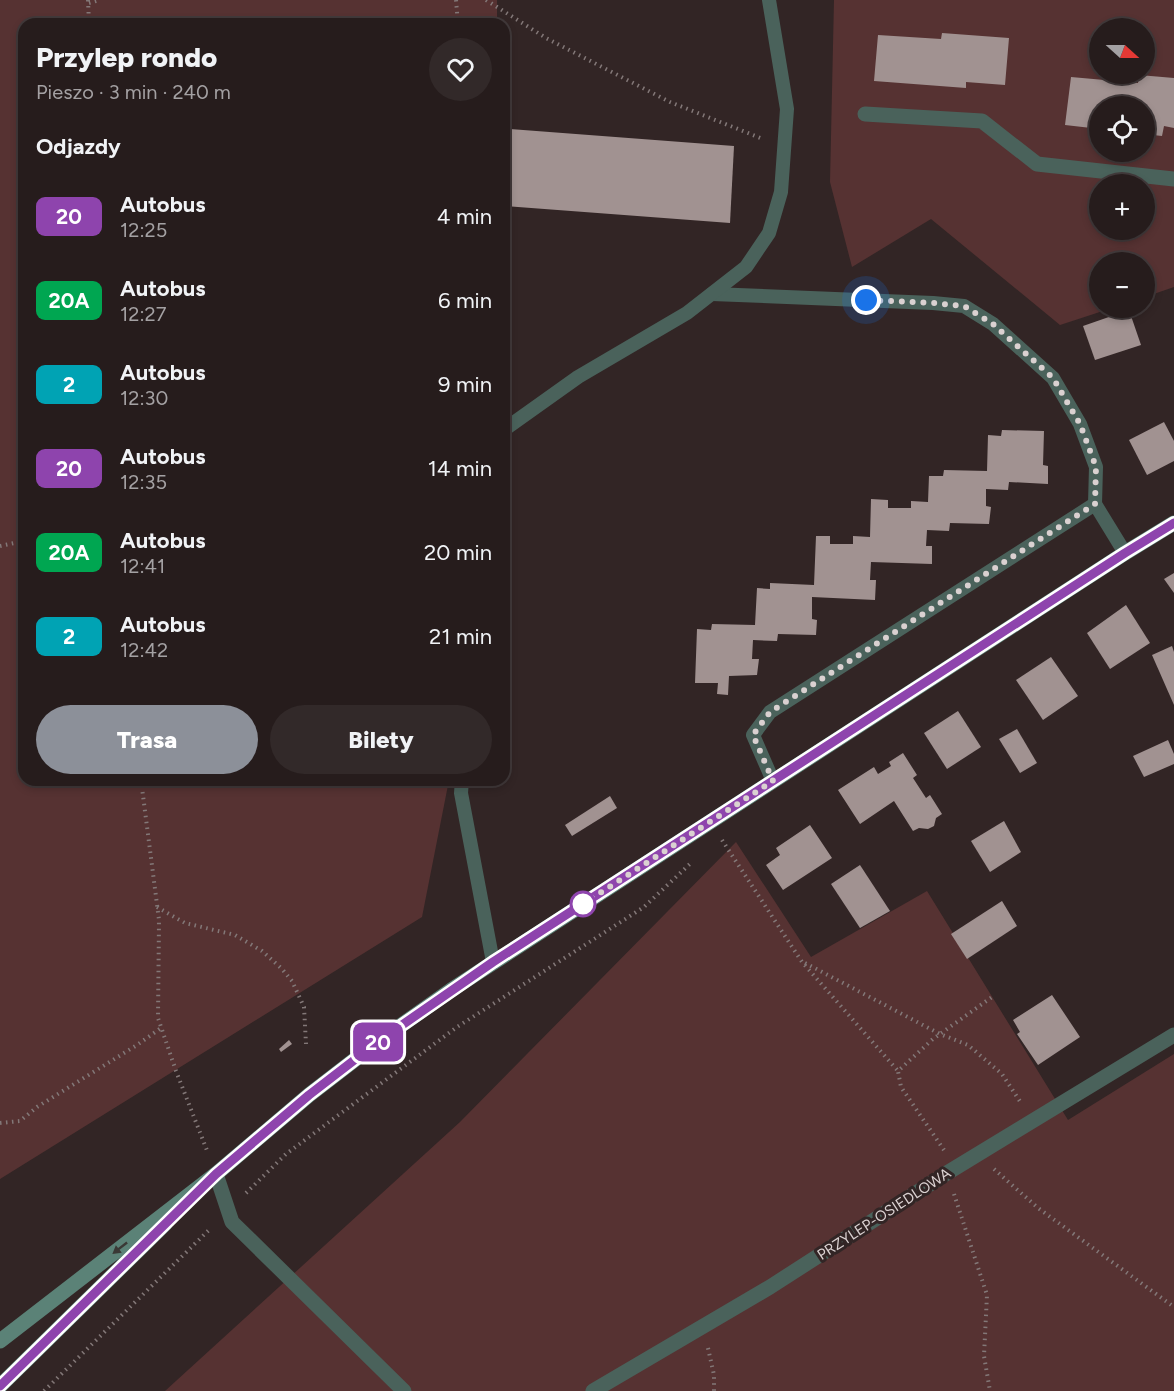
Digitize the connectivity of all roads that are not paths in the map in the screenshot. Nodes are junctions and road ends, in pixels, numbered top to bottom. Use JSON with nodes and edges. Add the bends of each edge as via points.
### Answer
{"nodes":[{"id":1,"x":768,"y":0,"type":"edge"},
{"id":2,"x":866,"y":114,"type":"dead end"},
{"id":3,"x":1174,"y":179,"type":"edge"},
{"id":4,"x":712,"y":294,"type":"junction"},
{"id":5,"x":510,"y":425,"type":"edge"},
{"id":6,"x":1095,"y":504,"type":"junction"},
{"id":7,"x":1174,"y":523,"type":"edge"},
{"id":8,"x":1125,"y":553,"type":"junction"},
{"id":9,"x":773,"y":781,"type":"junction"},
{"id":10,"x":461,"y":786,"type":"edge"},
{"id":11,"x":493,"y":962,"type":"junction"},
{"id":12,"x":1174,"y":1035,"type":"edge"},
{"id":13,"x":216,"y":1174,"type":"junction"},
{"id":14,"x":0,"y":1341,"type":"edge"},
{"id":15,"x":0,"y":1386,"type":"edge"},
{"id":16,"x":404,"y":1391,"type":"edge"},
{"id":17,"x":593,"y":1391,"type":"edge"}],
"edges":[{"from":1,"to":4,"type":"lane","via":[[787,109],[781,192],[769,232],[746,267]]},
{"from":2,"to":3,"type":"street","via":[[982,121],[1037,164]]},
{"from":4,"to":5,"type":"lane","via":[[687,313],[578,376]]},
{"from":4,"to":6,"type":"lane","via":[[964,306],[993,324],[1053,378],[1080,424],[1096,467]]},
{"from":6,"to":8,"type":"lane"},
{"from":6,"to":9,"type":"lane","via":[[770,712],[753,735]]},
{"from":7,"to":8,"type":"main road"},
{"from":8,"to":9,"type":"main road"},
{"from":9,"to":11,"type":"main road"},
{"from":10,"to":11,"type":"lane"},
{"from":11,"to":13,"type":"main road","via":[[379,1041]]},
{"from":12,"to":17,"type":"street","name":"PRZYLEP-OSIEDLOWA","via":[[770,1287]]},
{"from":13,"to":14,"type":"main road","one_way":true},
{"from":13,"to":15,"type":"main road"},
{"from":13,"to":16,"type":"street","via":[[232,1222]]}]}
